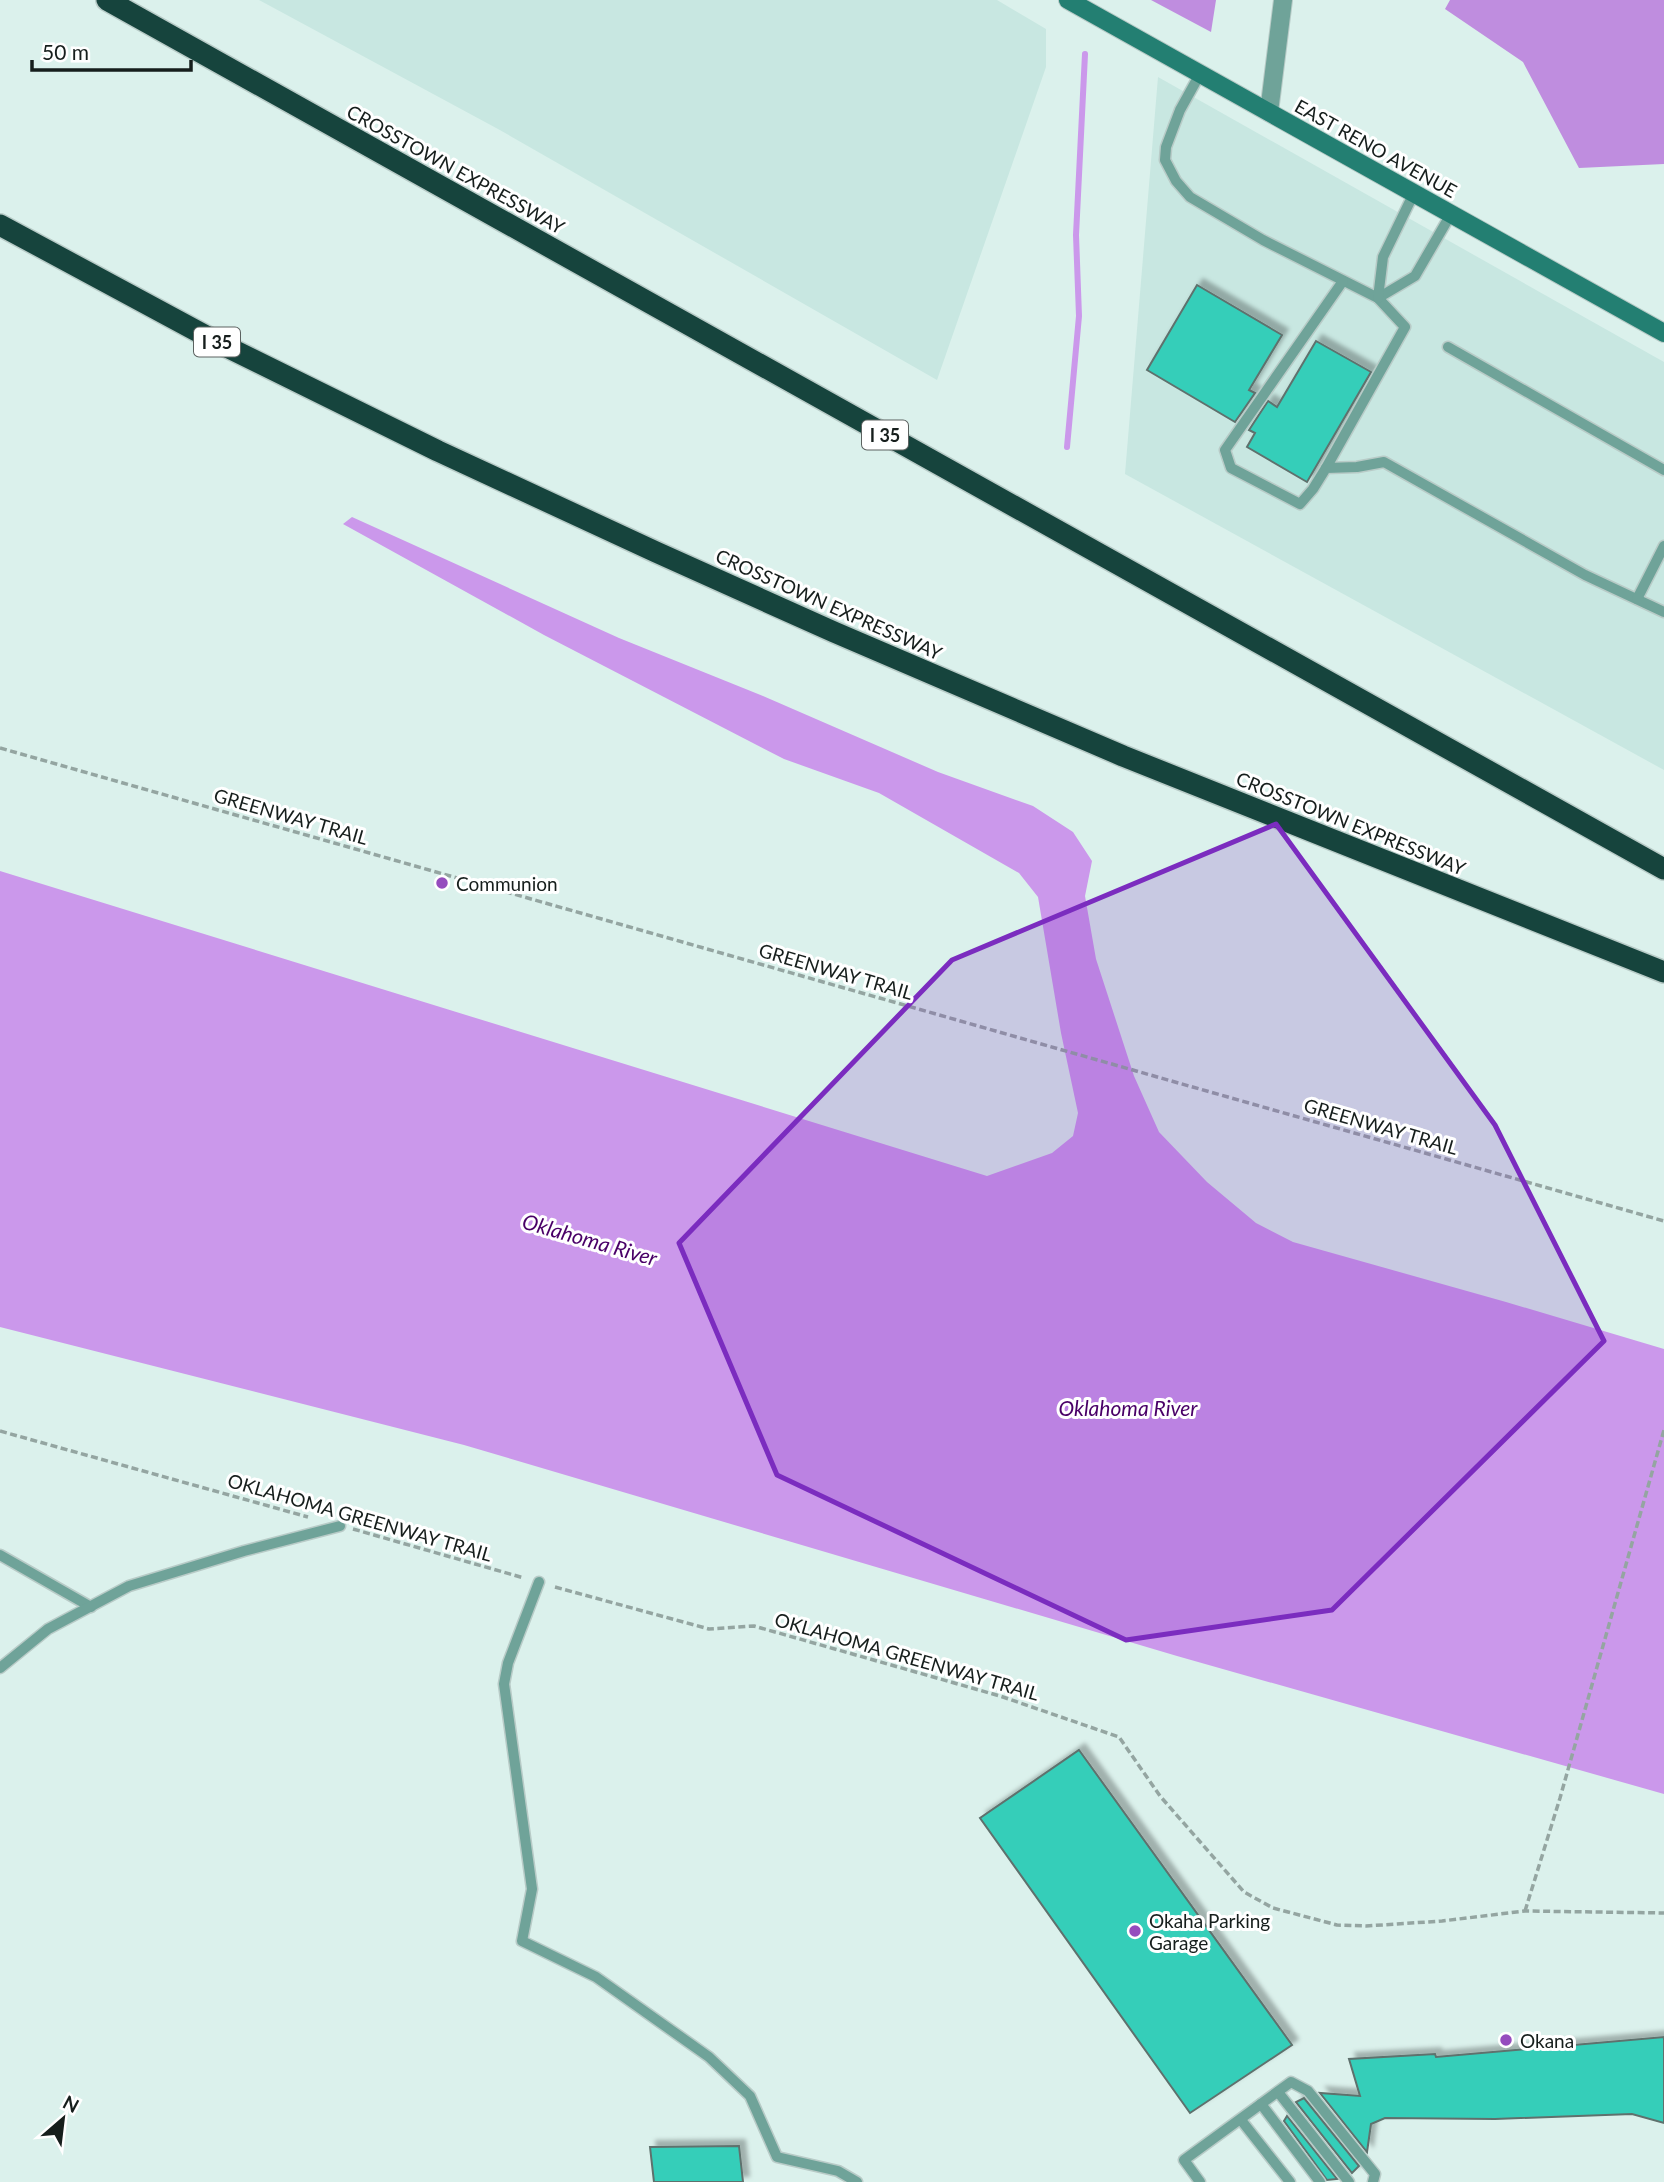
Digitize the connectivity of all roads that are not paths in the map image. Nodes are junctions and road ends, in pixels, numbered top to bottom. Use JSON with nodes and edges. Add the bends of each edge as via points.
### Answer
{"nodes":[{"id":1,"x":107,"y":0,"type":"edge"},
{"id":2,"x":1068,"y":0,"type":"edge"},
{"id":3,"x":1283,"y":0,"type":"edge"},
{"id":4,"x":1200,"y":74,"type":"junction"},
{"id":5,"x":1269,"y":112,"type":"junction"},
{"id":6,"x":1413,"y":193,"type":"junction"},
{"id":7,"x":1451,"y":214,"type":"junction"},
{"id":8,"x":0,"y":225,"type":"edge"},
{"id":9,"x":1339,"y":279,"type":"junction"},
{"id":10,"x":1378,"y":298,"type":"junction"},
{"id":11,"x":1664,"y":333,"type":"edge"},
{"id":12,"x":1448,"y":347,"type":"dead end"},
{"id":13,"x":1326,"y":468,"type":"junction"},
{"id":14,"x":1664,"y":470,"type":"edge"},
{"id":15,"x":1664,"y":546,"type":"edge"},
{"id":16,"x":1637,"y":599,"type":"junction"},
{"id":17,"x":1664,"y":612,"type":"edge"},
{"id":18,"x":1664,"y":869,"type":"edge"},
{"id":19,"x":1664,"y":972,"type":"edge"},
{"id":20,"x":340,"y":1526,"type":"road end"},
{"id":21,"x":0,"y":1555,"type":"edge"},
{"id":22,"x":539,"y":1582,"type":"road end"},
{"id":23,"x":91,"y":1606,"type":"junction"},
{"id":24,"x":0,"y":1668,"type":"edge"},
{"id":25,"x":1278,"y":2092,"type":"junction"},
{"id":26,"x":1261,"y":2104,"type":"junction"},
{"id":27,"x":1241,"y":2120,"type":"junction"},
{"id":28,"x":857,"y":2182,"type":"edge"},
{"id":29,"x":1200,"y":2182,"type":"edge"},
{"id":30,"x":1290,"y":2182,"type":"edge"},
{"id":31,"x":1320,"y":2182,"type":"edge"},
{"id":32,"x":1349,"y":2182,"type":"edge"},
{"id":33,"x":1373,"y":2182,"type":"edge"}],
"edges":[{"from":1,"to":18,"type":"highway","name":"CROSSTOWN EXPRESSWAY","number":"I 35"},
{"from":2,"to":4,"type":"main road","name":"EAST RENO AVENUE"},
{"from":3,"to":5,"type":"street"},
{"from":4,"to":5,"type":"main road","name":"EAST RENO AVENUE"},
{"from":4,"to":9,"type":"lane","via":[[1166,147],[1165,160],[1176,181],[1190,197]]},
{"from":5,"to":6,"type":"main road","name":"EAST RENO AVENUE"},
{"from":6,"to":7,"type":"main road","name":"EAST RENO AVENUE"},
{"from":6,"to":10,"type":"lane","via":[[1383,257]]},
{"from":7,"to":10,"type":"lane","via":[[1415,276]]},
{"from":7,"to":11,"type":"main road","name":"EAST RENO AVENUE"},
{"from":8,"to":19,"type":"highway","name":"CROSSTOWN EXPRESSWAY","number":"I 35","via":[[219,343],[656,552],[1123,756]]},
{"from":9,"to":10,"type":"lane"},
{"from":9,"to":13,"type":"lane","via":[[1226,450],[1231,468],[1300,504]]},
{"from":10,"to":13,"type":"lane","via":[[1405,327]]},
{"from":12,"to":14,"type":"lane"},
{"from":13,"to":16,"type":"lane","via":[[1384,462],[1585,575]]},
{"from":15,"to":16,"type":"lane"},
{"from":16,"to":17,"type":"lane"},
{"from":20,"to":23,"type":"lane","via":[[129,1586]]},
{"from":21,"to":23,"type":"lane"},
{"from":22,"to":28,"type":"lane","via":[[504,1684],[532,1889],[522,1941],[596,1977],[709,2057],[750,2096],[777,2157],[838,2171]]},
{"from":23,"to":24,"type":"lane","via":[[48,1629]]},
{"from":25,"to":26,"type":"lane"},
{"from":25,"to":32,"type":"lane"},
{"from":25,"to":33,"type":"lane","via":[[1291,2082],[1308,2091],[1376,2174]]},
{"from":26,"to":27,"type":"lane"},
{"from":26,"to":31,"type":"lane"},
{"from":27,"to":29,"type":"lane","via":[[1184,2160]]},
{"from":27,"to":30,"type":"lane"}]}
